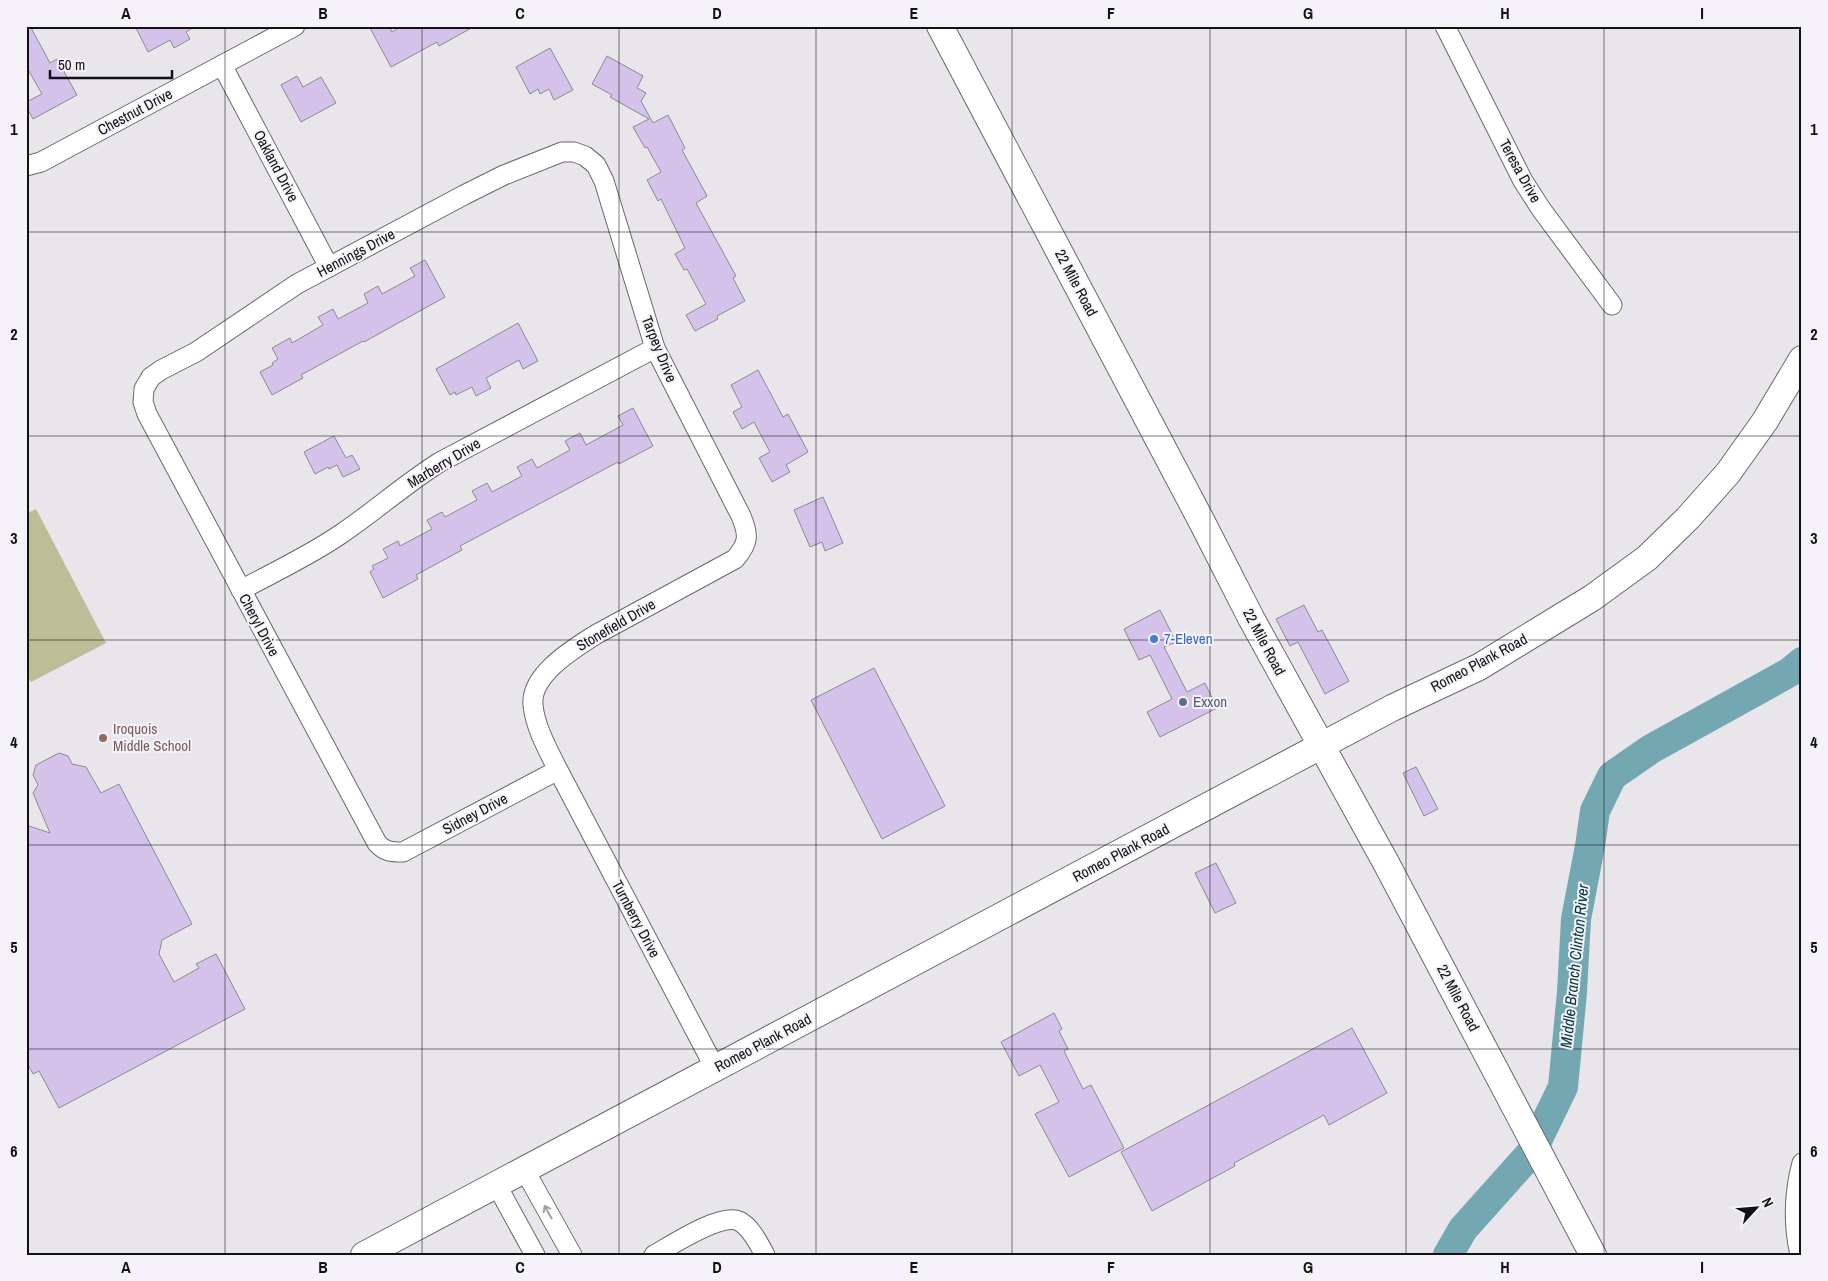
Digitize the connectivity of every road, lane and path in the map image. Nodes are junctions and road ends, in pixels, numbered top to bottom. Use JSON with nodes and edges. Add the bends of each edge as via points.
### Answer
{"nodes":[{"id":1,"x":295,"y":26,"type":"edge"},
{"id":2,"x":940,"y":26,"type":"edge"},
{"id":3,"x":1445,"y":26,"type":"edge"},
{"id":4,"x":222,"y":65,"type":"junction"},
{"id":5,"x":585,"y":156,"type":"joint"},
{"id":6,"x":26,"y":166,"type":"edge"},
{"id":7,"x":329,"y":267,"type":"junction"},
{"id":8,"x":1612,"y":305,"type":"dead end"},
{"id":9,"x":655,"y":348,"type":"junction"},
{"id":10,"x":1802,"y":359,"type":"edge"},
{"id":11,"x":144,"y":389,"type":"joint"},
{"id":12,"x":747,"y":538,"type":"joint"},
{"id":13,"x":241,"y":590,"type":"junction"},
{"id":14,"x":1321,"y":746,"type":"junction"},
{"id":15,"x":558,"y":770,"type":"junction"},
{"id":16,"x":390,"y":852,"type":"joint"},
{"id":17,"x":716,"y":1068,"type":"junction"},
{"id":18,"x":1802,"y":1163,"type":"edge"},
{"id":19,"x":524,"y":1169,"type":"junction"},
{"id":20,"x":496,"y":1184,"type":"junction"},
{"id":21,"x":364,"y":1255,"type":"edge"},
{"id":22,"x":535,"y":1255,"type":"edge"},
{"id":23,"x":572,"y":1255,"type":"edge"},
{"id":24,"x":654,"y":1255,"type":"edge"},
{"id":25,"x":765,"y":1255,"type":"edge"},
{"id":26,"x":1593,"y":1255,"type":"edge"},
{"id":27,"x":1800,"y":1255,"type":"edge"}],
"edges":[{"from":1,"to":4,"type":"street","name":"Chestnut Drive"},
{"from":2,"to":14,"type":"main road","name":"22 Mile Road"},
{"from":3,"to":8,"type":"street","name":"Teresa Drive","via":[[1523,181]]},
{"from":4,"to":6,"type":"street","name":"Chestnut Drive","via":[[41,162]]},
{"from":4,"to":7,"type":"street","name":"Oakland Drive"},
{"from":5,"to":7,"type":"street","name":"Hennings Drive","via":[[562,152],[512,171]]},
{"from":5,"to":9,"type":"street","name":"Tarpey Drive","via":[[596,165],[604,181]]},
{"from":7,"to":11,"type":"street","name":"Hennings Drive","via":[[273,299],[196,352],[160,370]]},
{"from":9,"to":12,"type":"street","name":"Tarpey Drive","via":[[741,516]]},
{"from":9,"to":13,"type":"street","name":"Marberry Drive","via":[[440,462],[341,534]]},
{"from":10,"to":14,"type":"main road","name":"Romeo Plank Road","via":[[1765,422],[1728,473],[1646,558],[1592,598],[1478,667]]},
{"from":11,"to":13,"type":"street","name":"Cheryl Drive","via":[[143,402],[147,414]]},
{"from":12,"to":15,"type":"street","name":"Stonefield Drive","via":[[744,548],[735,558],[595,635],[564,657],[538,683],[533,694],[535,716]]},
{"from":13,"to":16,"type":"street","name":"Cheryl Drive","via":[[377,843]]},
{"from":14,"to":17,"type":"main road","name":"Romeo Plank Road"},
{"from":14,"to":26,"type":"main road","name":"22 Mile Road"},
{"from":15,"to":16,"type":"street","name":"Sidney Drive","via":[[403,852]]},
{"from":15,"to":17,"type":"street","name":"Turnberry Drive"},
{"from":17,"to":19,"type":"main road","name":"Romeo Plank Road"},
{"from":18,"to":27,"type":"street","via":[[1795,1204]]},
{"from":19,"to":20,"type":"main road","name":"Romeo Plank Road"},
{"from":23,"to":19,"type":"street","one_way":true},
{"from":20,"to":21,"type":"main road","name":"Romeo Plank Road"},
{"from":20,"to":22,"type":"street"},
{"from":24,"to":25,"type":"street","via":[[715,1222],[729,1220],[739,1221],[751,1232]]}]}
